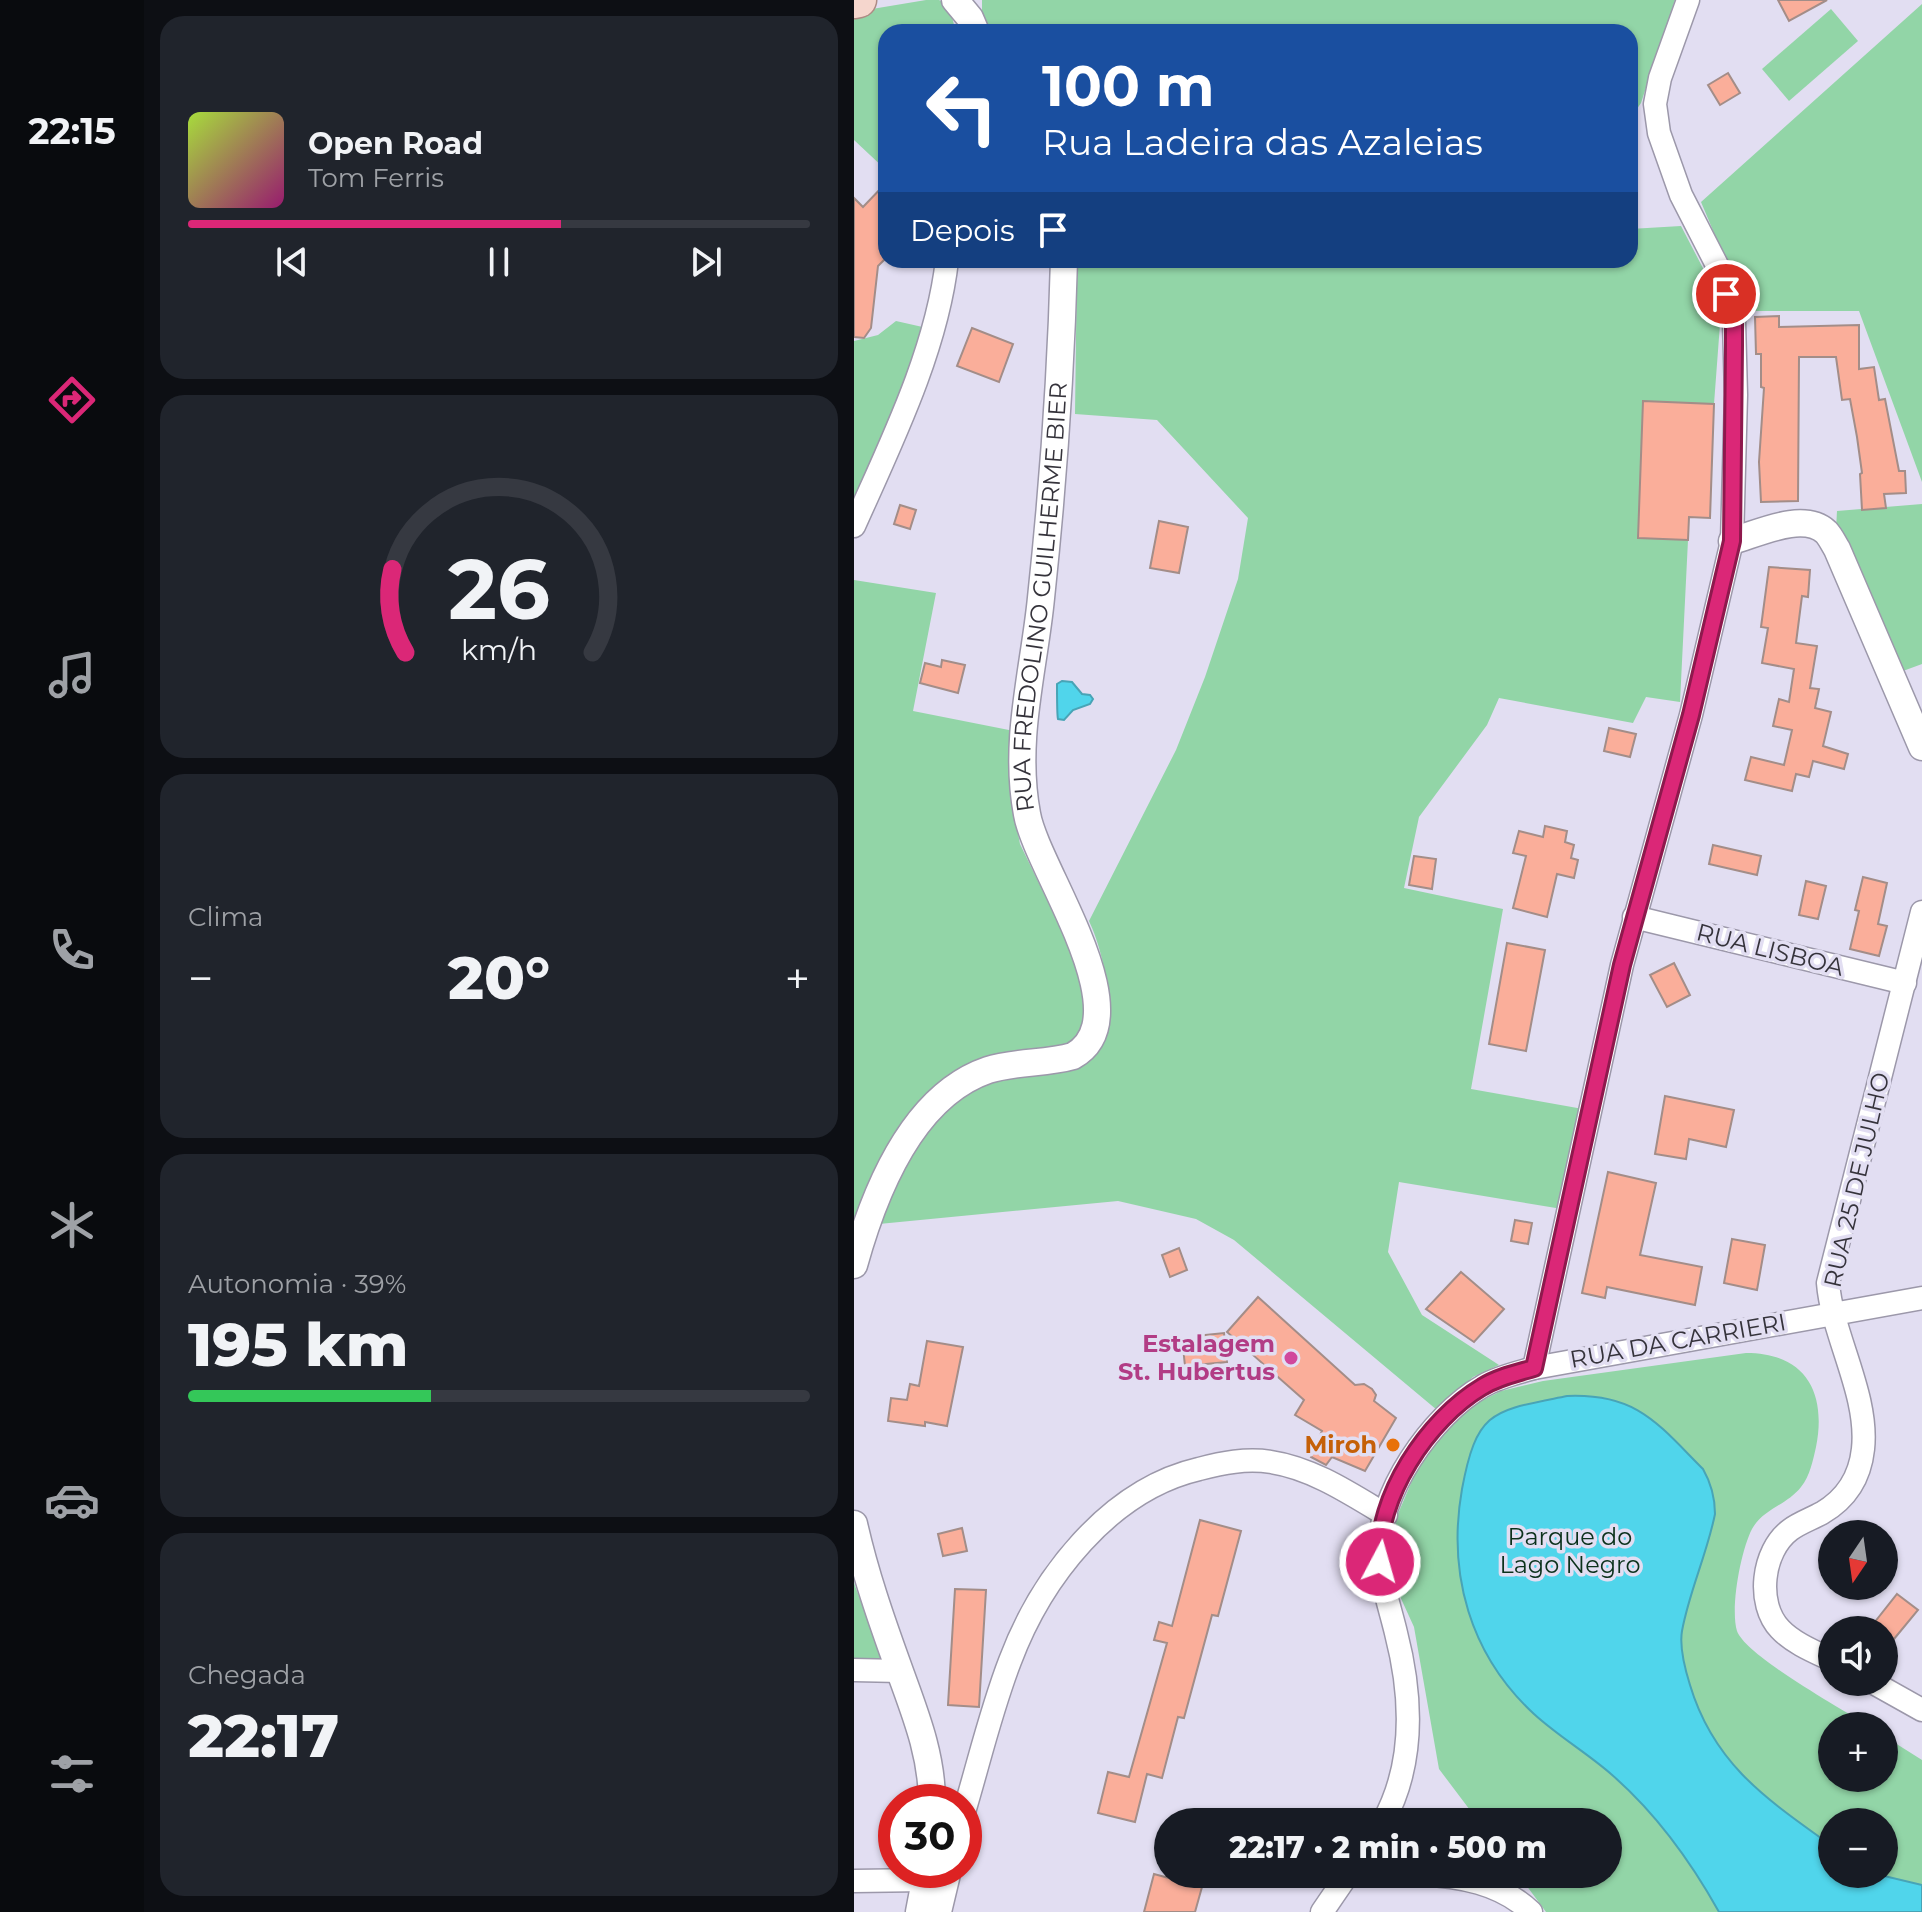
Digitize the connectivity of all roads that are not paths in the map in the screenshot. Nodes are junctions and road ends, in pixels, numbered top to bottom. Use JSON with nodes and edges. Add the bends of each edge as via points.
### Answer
{"nodes":[{"id":1,"x":1688,"y":0,"type":"edge"},
{"id":2,"x":946,"y":268,"type":"edge"},
{"id":3,"x":1064,"y":268,"type":"edge"},
{"id":4,"x":854,"y":526,"type":"edge"},
{"id":5,"x":1732,"y":541,"type":"junction"},
{"id":6,"x":1922,"y":747,"type":"edge"},
{"id":7,"x":1922,"y":912,"type":"edge"},
{"id":8,"x":1634,"y":917,"type":"junction"},
{"id":9,"x":1905,"y":983,"type":"junction"},
{"id":10,"x":854,"y":1265,"type":"edge"},
{"id":11,"x":1922,"y":1298,"type":"edge"},
{"id":12,"x":1834,"y":1312,"type":"junction"},
{"id":13,"x":1534,"y":1368,"type":"junction"},
{"id":14,"x":1386,"y":1515,"type":"junction"},
{"id":15,"x":854,"y":1524,"type":"edge"},
{"id":16,"x":1818,"y":1652,"type":"edge"},
{"id":17,"x":854,"y":1670,"type":"edge"},
{"id":18,"x":900,"y":1671,"type":"junction"},
{"id":19,"x":1897,"y":1696,"type":"edge"},
{"id":20,"x":1922,"y":1710,"type":"edge"},
{"id":21,"x":932,"y":1784,"type":"edge"},
{"id":22,"x":972,"y":1784,"type":"edge"},
{"id":23,"x":1391,"y":1808,"type":"edge"},
{"id":24,"x":878,"y":1879,"type":"edge"},
{"id":25,"x":854,"y":1881,"type":"edge"},
{"id":26,"x":928,"y":1888,"type":"edge"},
{"id":27,"x":936,"y":1888,"type":"edge"},
{"id":28,"x":1338,"y":1888,"type":"edge"},
{"id":29,"x":1493,"y":1888,"type":"edge"},
{"id":30,"x":919,"y":1912,"type":"edge"},
{"id":31,"x":940,"y":1912,"type":"edge"},
{"id":32,"x":1322,"y":1912,"type":"edge"},
{"id":33,"x":1531,"y":1912,"type":"edge"}],
"edges":[{"from":1,"to":5,"type":"street","via":[[1655,104],[1677,183],[1718,267],[1734,321]]},
{"from":2,"to":4,"type":"street","via":[[929,348]]},
{"from":3,"to":10,"type":"street","name":"RUA FREDOLINO GUILHERME BIER","via":[[1049,529],[1022,735],[1031,835],[1088,958],[1096,1007],[1093,1038],[1073,1056],[990,1070],[934,1104],[895,1162]]},
{"from":5,"to":6,"type":"street","via":[[1791,524],[1826,532]]},
{"from":5,"to":8,"type":"street","via":[[1691,715]]},
{"from":7,"to":9,"type":"street","name":"RUA 25 DE JULHO"},
{"from":8,"to":9,"type":"street","name":"RUA LISBOA"},
{"from":8,"to":13,"type":"street"},
{"from":9,"to":12,"type":"street","name":"RUA 25 DE JULHO","via":[[1828,1283]]},
{"from":11,"to":12,"type":"street","name":"RUA DA CARRIERI"},
{"from":12,"to":13,"type":"street","name":"RUA DA CARRIERI"},
{"from":12,"to":16,"type":"street","name":"RUA 25 DE JULHO","via":[[1859,1409],[1859,1468],[1843,1499],[1780,1540],[1770,1558],[1766,1589],[1771,1618],[1782,1632]]},
{"from":13,"to":14,"type":"street","name":"RUA DA CARRIERI","via":[[1483,1386],[1448,1411],[1402,1476]]},
{"from":14,"to":22,"type":"street","via":[[1311,1474],[1252,1460],[1166,1479],[1131,1500],[1067,1560],[1027,1625],[1010,1660]]},
{"from":14,"to":23,"type":"street","name":"RUA DA CARRIERI","via":[[1380,1562],[1401,1651],[1408,1722],[1402,1773]]},
{"from":15,"to":18,"type":"street"},
{"from":17,"to":18,"type":"street"},
{"from":18,"to":21,"type":"street","via":[[923,1732]]},
{"from":19,"to":20,"type":"street"},
{"from":24,"to":25,"type":"street"},
{"from":26,"to":30,"type":"street"},
{"from":27,"to":31,"type":"street"},
{"from":28,"to":32,"type":"street"},
{"from":29,"to":33,"type":"street"}]}
